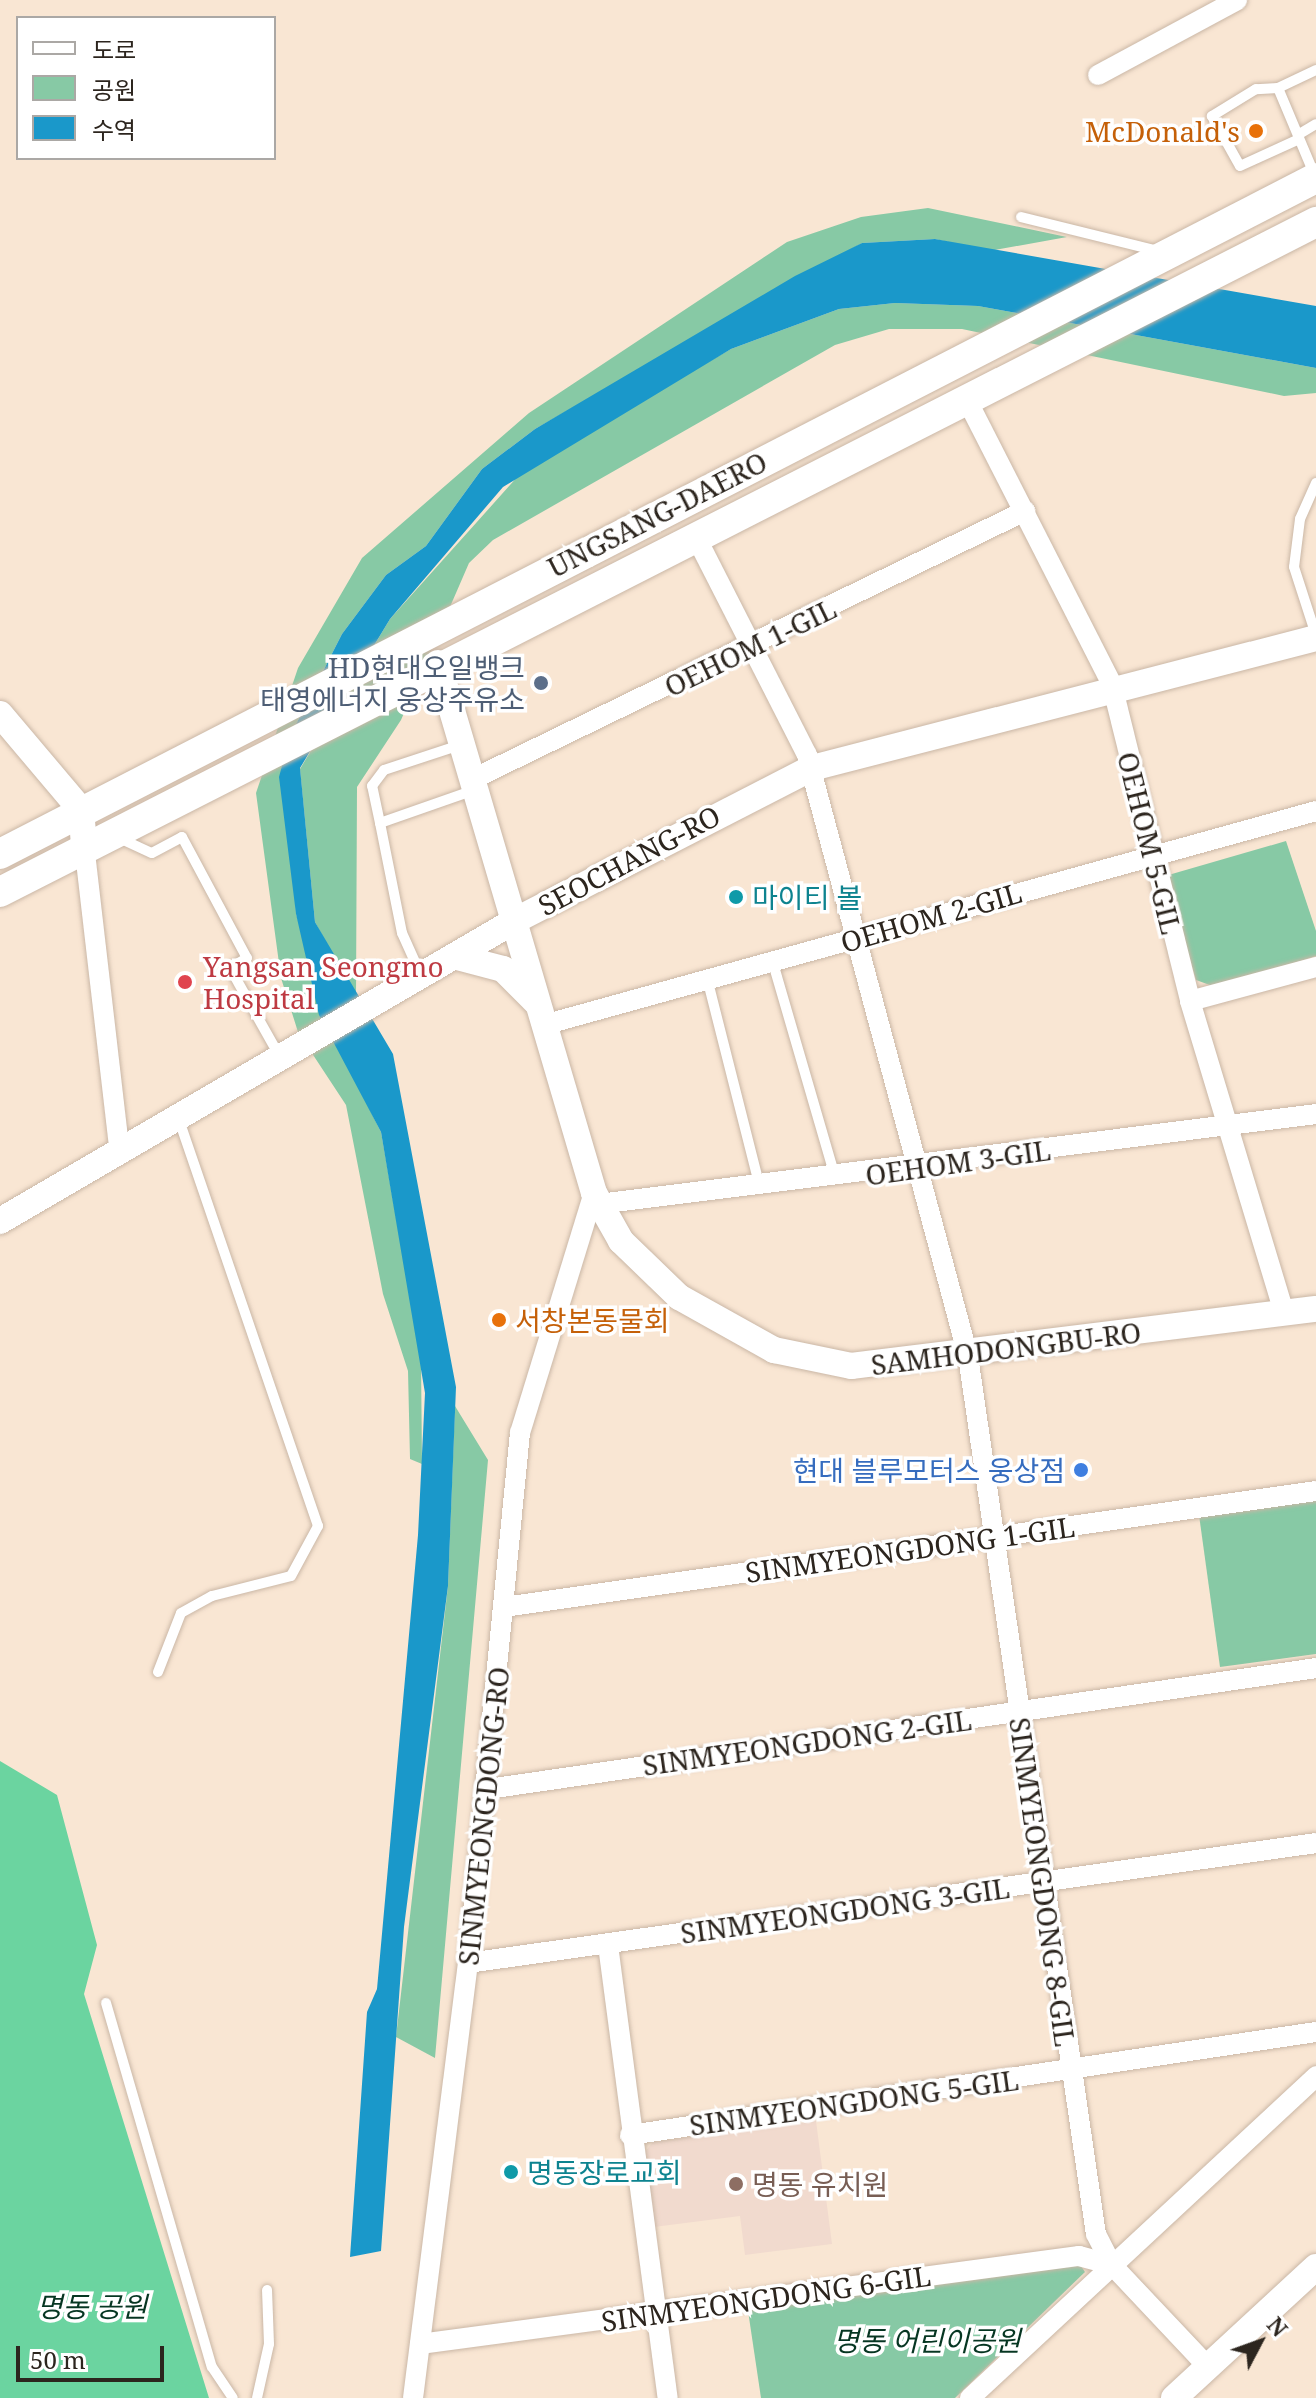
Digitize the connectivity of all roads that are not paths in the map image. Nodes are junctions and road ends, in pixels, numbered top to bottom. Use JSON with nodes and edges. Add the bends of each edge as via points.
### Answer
{"nodes":[{"id":1,"x":1237,"y":0,"type":"edge"},
{"id":2,"x":1316,"y":70,"type":"edge"},
{"id":3,"x":1098,"y":75,"type":"dead end"},
{"id":4,"x":1278,"y":88,"type":"junction"},
{"id":5,"x":1316,"y":124,"type":"edge"},
{"id":6,"x":1299,"y":136,"type":"junction"},
{"id":7,"x":1316,"y":178,"type":"edge"},
{"id":8,"x":1021,"y":217,"type":"dead end"},
{"id":9,"x":1316,"y":222,"type":"edge"},
{"id":10,"x":1155,"y":256,"type":"junction"},
{"id":11,"x":967,"y":400,"type":"junction"},
{"id":12,"x":1316,"y":483,"type":"edge"},
{"id":13,"x":1025,"y":511,"type":"junction"},
{"id":14,"x":696,"y":537,"type":"junction"},
{"id":15,"x":1316,"y":636,"type":"edge"},
{"id":16,"x":753,"y":647,"type":"junction"},
{"id":17,"x":430,"y":668,"type":"junction"},
{"id":18,"x":1112,"y":685,"type":"junction"},
{"id":19,"x":0,"y":714,"type":"edge"},
{"id":20,"x":463,"y":744,"type":"junction"},
{"id":21,"x":812,"y":768,"type":"junction"},
{"id":22,"x":474,"y":785,"type":"junction"},
{"id":23,"x":81,"y":810,"type":"junction"},
{"id":24,"x":1316,"y":811,"type":"edge"},
{"id":25,"x":380,"y":823,"type":"junction"},
{"id":26,"x":96,"y":838,"type":"junction"},
{"id":27,"x":0,"y":854,"type":"edge"},
{"id":28,"x":1152,"y":856,"type":"junction"},
{"id":29,"x":0,"y":892,"type":"edge"},
{"id":30,"x":516,"y":920,"type":"junction"},
{"id":31,"x":854,"y":938,"type":"junction"},
{"id":32,"x":457,"y":957,"type":"junction"},
{"id":33,"x":773,"y":963,"type":"junction"},
{"id":34,"x":1316,"y":967,"type":"edge"},
{"id":35,"x":418,"y":981,"type":"junction"},
{"id":36,"x":708,"y":982,"type":"junction"},
{"id":37,"x":1190,"y":1001,"type":"junction"},
{"id":38,"x":545,"y":1018,"type":"junction"},
{"id":39,"x":289,"y":1053,"type":"junction"},
{"id":40,"x":1316,"y":1114,"type":"edge"},
{"id":41,"x":179,"y":1119,"type":"junction"},
{"id":42,"x":1229,"y":1127,"type":"junction"},
{"id":43,"x":120,"y":1154,"type":"junction"},
{"id":44,"x":916,"y":1167,"type":"junction"},
{"id":45,"x":835,"y":1179,"type":"junction"},
{"id":46,"x":761,"y":1189,"type":"junction"},
{"id":47,"x":597,"y":1199,"type":"junction"},
{"id":48,"x":0,"y":1221,"type":"edge"},
{"id":49,"x":615,"y":1232,"type":"junction"},
{"id":50,"x":577,"y":1241,"type":"junction"},
{"id":51,"x":1316,"y":1309,"type":"edge"},
{"id":52,"x":1284,"y":1313,"type":"junction"},
{"id":53,"x":968,"y":1356,"type":"junction"},
{"id":54,"x":1316,"y":1491,"type":"edge"},
{"id":55,"x":995,"y":1538,"type":"junction"},
{"id":56,"x":504,"y":1607,"type":"junction"},
{"id":57,"x":1316,"y":1668,"type":"edge"},
{"id":58,"x":158,"y":1672,"type":"dead end"},
{"id":59,"x":1019,"y":1711,"type":"junction"},
{"id":60,"x":488,"y":1789,"type":"junction"},
{"id":61,"x":1316,"y":1843,"type":"edge"},
{"id":62,"x":1042,"y":1881,"type":"junction"},
{"id":63,"x":608,"y":1945,"type":"junction"},
{"id":64,"x":468,"y":1963,"type":"junction"},
{"id":65,"x":106,"y":2003,"type":"dead end"},
{"id":66,"x":1316,"y":2032,"type":"edge"},
{"id":67,"x":1069,"y":2070,"type":"junction"},
{"id":68,"x":1316,"y":2076,"type":"edge"},
{"id":69,"x":630,"y":2135,"type":"junction"},
{"id":70,"x":1112,"y":2265,"type":"junction"},
{"id":71,"x":1316,"y":2267,"type":"edge"},
{"id":72,"x":267,"y":2290,"type":"dead end"},
{"id":73,"x":656,"y":2313,"type":"junction"},
{"id":74,"x":420,"y":2344,"type":"junction"},
{"id":75,"x":1208,"y":2367,"type":"junction"},
{"id":76,"x":233,"y":2398,"type":"edge"},
{"id":77,"x":257,"y":2398,"type":"edge"},
{"id":78,"x":413,"y":2398,"type":"edge"},
{"id":79,"x":668,"y":2398,"type":"edge"},
{"id":80,"x":970,"y":2398,"type":"edge"},
{"id":81,"x":1174,"y":2398,"type":"edge"}],
"edges":[{"from":1,"to":3,"type":"street"},
{"from":2,"to":4,"type":"lane"},
{"from":4,"to":6,"type":"lane"},
{"from":4,"to":6,"type":"lane","via":[[1256,89],[1212,116],[1240,166]]},
{"from":5,"to":6,"type":"lane"},
{"from":6,"to":7,"type":"lane"},
{"from":7,"to":10,"type":"main road","name":"UNGSANG-DAERO"},
{"from":8,"to":10,"type":"lane"},
{"from":9,"to":11,"type":"main road","name":"UNGSANG-DAERO"},
{"from":10,"to":23,"type":"main road","name":"UNGSANG-DAERO"},
{"from":11,"to":13,"type":"street"},
{"from":11,"to":14,"type":"main road","name":"UNGSANG-DAERO"},
{"from":12,"to":15,"type":"lane","via":[[1300,519],[1294,567]]},
{"from":13,"to":16,"type":"street","name":"OEHOM 1-GIL"},
{"from":13,"to":18,"type":"street"},
{"from":14,"to":16,"type":"street","name":"SINMYEONGDONG 8-GIL"},
{"from":14,"to":17,"type":"main road","name":"UNGSANG-DAERO"},
{"from":15,"to":18,"type":"street","name":"SEOCHANG-RO"},
{"from":16,"to":21,"type":"street","name":"SINMYEONGDONG 8-GIL"},
{"from":16,"to":22,"type":"street","name":"OEHOM 1-GIL"},
{"from":17,"to":20,"type":"street","name":"SAMHODONGBU-RO"},
{"from":17,"to":26,"type":"main road","name":"UNGSANG-DAERO"},
{"from":18,"to":21,"type":"street","name":"SEOCHANG-RO"},
{"from":18,"to":28,"type":"street","name":"OEHOM 5-GIL"},
{"from":19,"to":23,"type":"street"},
{"from":20,"to":22,"type":"street","name":"SAMHODONGBU-RO"},
{"from":20,"to":25,"type":"lane","via":[[384,770],[372,786]]},
{"from":21,"to":30,"type":"street","name":"SEOCHANG-RO"},
{"from":21,"to":31,"type":"street","name":"SINMYEONGDONG 8-GIL"},
{"from":22,"to":25,"type":"lane"},
{"from":22,"to":30,"type":"street","name":"SAMHODONGBU-RO"},
{"from":23,"to":26,"type":"street"},
{"from":23,"to":27,"type":"main road","name":"UNGSANG-DAERO"},
{"from":24,"to":28,"type":"street","name":"OEHOM 2-GIL"},
{"from":25,"to":35,"type":"lane","via":[[402,933]]},
{"from":26,"to":29,"type":"main road","name":"UNGSANG-DAERO"},
{"from":26,"to":39,"type":"lane","via":[[152,853],[182,837],[247,958],[230,968]]},
{"from":26,"to":43,"type":"street"},
{"from":28,"to":31,"type":"street","name":"OEHOM 2-GIL"},
{"from":28,"to":37,"type":"street","name":"OEHOM 5-GIL"},
{"from":30,"to":32,"type":"street","name":"SEOCHANG-RO"},
{"from":30,"to":38,"type":"street","name":"SAMHODONGBU-RO"},
{"from":31,"to":33,"type":"street","name":"OEHOM 2-GIL"},
{"from":31,"to":44,"type":"street","name":"SINMYEONGDONG 8-GIL"},
{"from":32,"to":35,"type":"street","name":"SEOCHANG-RO"},
{"from":32,"to":38,"type":"street","via":[[503,969]]},
{"from":33,"to":36,"type":"street","name":"OEHOM 2-GIL"},
{"from":33,"to":45,"type":"lane"},
{"from":34,"to":37,"type":"street"},
{"from":35,"to":39,"type":"street","name":"SEOCHANG-RO"},
{"from":36,"to":38,"type":"street","name":"OEHOM 2-GIL"},
{"from":36,"to":46,"type":"lane"},
{"from":37,"to":42,"type":"street","name":"OEHOM 5-GIL"},
{"from":38,"to":47,"type":"street","name":"SAMHODONGBU-RO"},
{"from":39,"to":41,"type":"street","name":"SEOCHANG-RO"},
{"from":40,"to":42,"type":"street","name":"OEHOM 3-GIL"},
{"from":41,"to":43,"type":"street","name":"SEOCHANG-RO"},
{"from":41,"to":58,"type":"lane","via":[[318,1526],[311,1551],[291,1576],[212,1596],[181,1613]]},
{"from":42,"to":44,"type":"street","name":"OEHOM 3-GIL"},
{"from":42,"to":52,"type":"street","name":"OEHOM 5-GIL"},
{"from":43,"to":48,"type":"street","name":"SEOCHANG-RO"},
{"from":44,"to":45,"type":"street","name":"OEHOM 3-GIL"},
{"from":44,"to":53,"type":"street","name":"SINMYEONGDONG 8-GIL"},
{"from":45,"to":46,"type":"street","name":"OEHOM 3-GIL"},
{"from":46,"to":47,"type":"street","name":"OEHOM 3-GIL"},
{"from":47,"to":49,"type":"street","name":"SAMHODONGBU-RO"},
{"from":47,"to":50,"type":"street","name":"SINMYEONGDONG-RO"},
{"from":49,"to":50,"type":"street"},
{"from":49,"to":53,"type":"street","name":"SAMHODONGBU-RO","via":[[679,1297],[774,1350],[851,1366]]},
{"from":50,"to":56,"type":"street","name":"SINMYEONGDONG-RO","via":[[520,1433]]},
{"from":51,"to":52,"type":"street","name":"SAMHODONGBU-RO"},
{"from":52,"to":53,"type":"street","name":"SAMHODONGBU-RO"},
{"from":53,"to":55,"type":"street","name":"SINMYEONGDONG 8-GIL"},
{"from":54,"to":55,"type":"street","name":"SINMYEONGDONG 1-GIL"},
{"from":55,"to":56,"type":"street","name":"SINMYEONGDONG 1-GIL"},
{"from":55,"to":59,"type":"street","name":"SINMYEONGDONG 8-GIL"},
{"from":56,"to":60,"type":"street","name":"SINMYEONGDONG-RO"},
{"from":57,"to":59,"type":"street","name":"SINMYEONGDONG 2-GIL"},
{"from":59,"to":60,"type":"street","name":"SINMYEONGDONG 2-GIL"},
{"from":59,"to":62,"type":"street","name":"SINMYEONGDONG 8-GIL"},
{"from":60,"to":64,"type":"street","name":"SINMYEONGDONG-RO"},
{"from":61,"to":62,"type":"street","name":"SINMYEONGDONG 3-GIL"},
{"from":62,"to":63,"type":"street","name":"SINMYEONGDONG 3-GIL"},
{"from":62,"to":67,"type":"street","name":"SINMYEONGDONG 8-GIL"},
{"from":63,"to":64,"type":"street","name":"SINMYEONGDONG 3-GIL"},
{"from":63,"to":69,"type":"street"},
{"from":64,"to":74,"type":"street","name":"SINMYEONGDONG-RO"},
{"from":65,"to":76,"type":"lane","via":[[212,2367]]},
{"from":66,"to":67,"type":"street","name":"SINMYEONGDONG 5-GIL"},
{"from":67,"to":69,"type":"street","name":"SINMYEONGDONG 5-GIL"},
{"from":67,"to":70,"type":"street","name":"SINMYEONGDONG 8-GIL","via":[[1096,2234]]},
{"from":68,"to":70,"type":"street"},
{"from":69,"to":73,"type":"street"},
{"from":70,"to":73,"type":"street","name":"SINMYEONGDONG 6-GIL","via":[[1079,2256]]},
{"from":70,"to":75,"type":"street","name":"SINMYEONGDONG 8-GIL"},
{"from":70,"to":80,"type":"street"},
{"from":71,"to":75,"type":"street"},
{"from":72,"to":77,"type":"lane","via":[[269,2344]]},
{"from":73,"to":74,"type":"street","name":"SINMYEONGDONG 6-GIL"},
{"from":73,"to":79,"type":"street"},
{"from":74,"to":78,"type":"street","name":"SINMYEONGDONG-RO"},
{"from":75,"to":81,"type":"street"}]}
